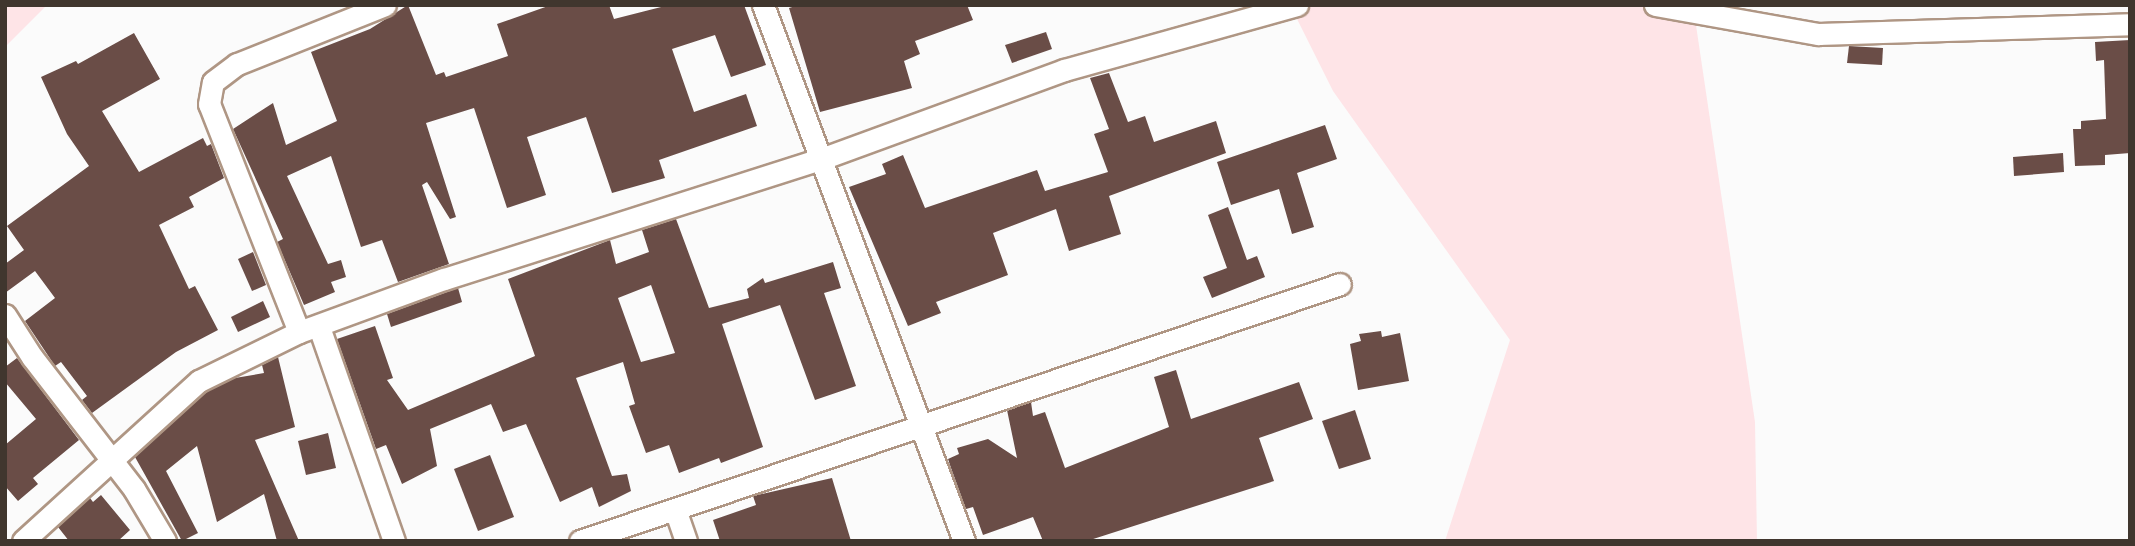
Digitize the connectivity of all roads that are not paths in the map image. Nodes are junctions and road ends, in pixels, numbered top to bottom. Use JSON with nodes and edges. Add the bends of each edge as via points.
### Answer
{"nodes":[{"id":1,"x":385,"y":5,"type":"edge"},
{"id":2,"x":763,"y":5,"type":"edge"},
{"id":3,"x":1297,"y":5,"type":"edge"},
{"id":4,"x":1655,"y":5,"type":"edge"},
{"id":5,"x":2130,"y":24,"type":"edge"},
{"id":6,"x":821,"y":159,"type":"junction"},
{"id":7,"x":1340,"y":284,"type":"dead end"},
{"id":8,"x":5,"y":315,"type":"edge"},
{"id":9,"x":309,"y":329,"type":"junction"},
{"id":10,"x":922,"y":424,"type":"junction"},
{"id":11,"x":110,"y":458,"type":"junction"},
{"id":12,"x":676,"y":512,"type":"junction"},
{"id":13,"x":23,"y":541,"type":"edge"},
{"id":14,"x":165,"y":541,"type":"edge"},
{"id":15,"x":394,"y":541,"type":"edge"},
{"id":16,"x":580,"y":541,"type":"edge"},
{"id":17,"x":686,"y":541,"type":"edge"},
{"id":18,"x":964,"y":541,"type":"edge"}],
"edges":[{"from":1,"to":9,"type":"street","via":[[237,64],[213,82],[209,104]]},
{"from":2,"to":6,"type":"street"},
{"from":3,"to":6,"type":"street","via":[[1064,70]]},
{"from":4,"to":5,"type":"street","via":[[1818,34]]},
{"from":6,"to":9,"type":"street","via":[[444,279]]},
{"from":6,"to":10,"type":"street"},
{"from":7,"to":10,"type":"street"},
{"from":8,"to":11,"type":"street"},
{"from":9,"to":11,"type":"street","via":[[199,381]]},
{"from":9,"to":15,"type":"street"},
{"from":10,"to":12,"type":"street"},
{"from":10,"to":18,"type":"street"},
{"from":11,"to":13,"type":"street"},
{"from":11,"to":14,"type":"street"},
{"from":12,"to":16,"type":"street"},
{"from":12,"to":17,"type":"street"}]}
